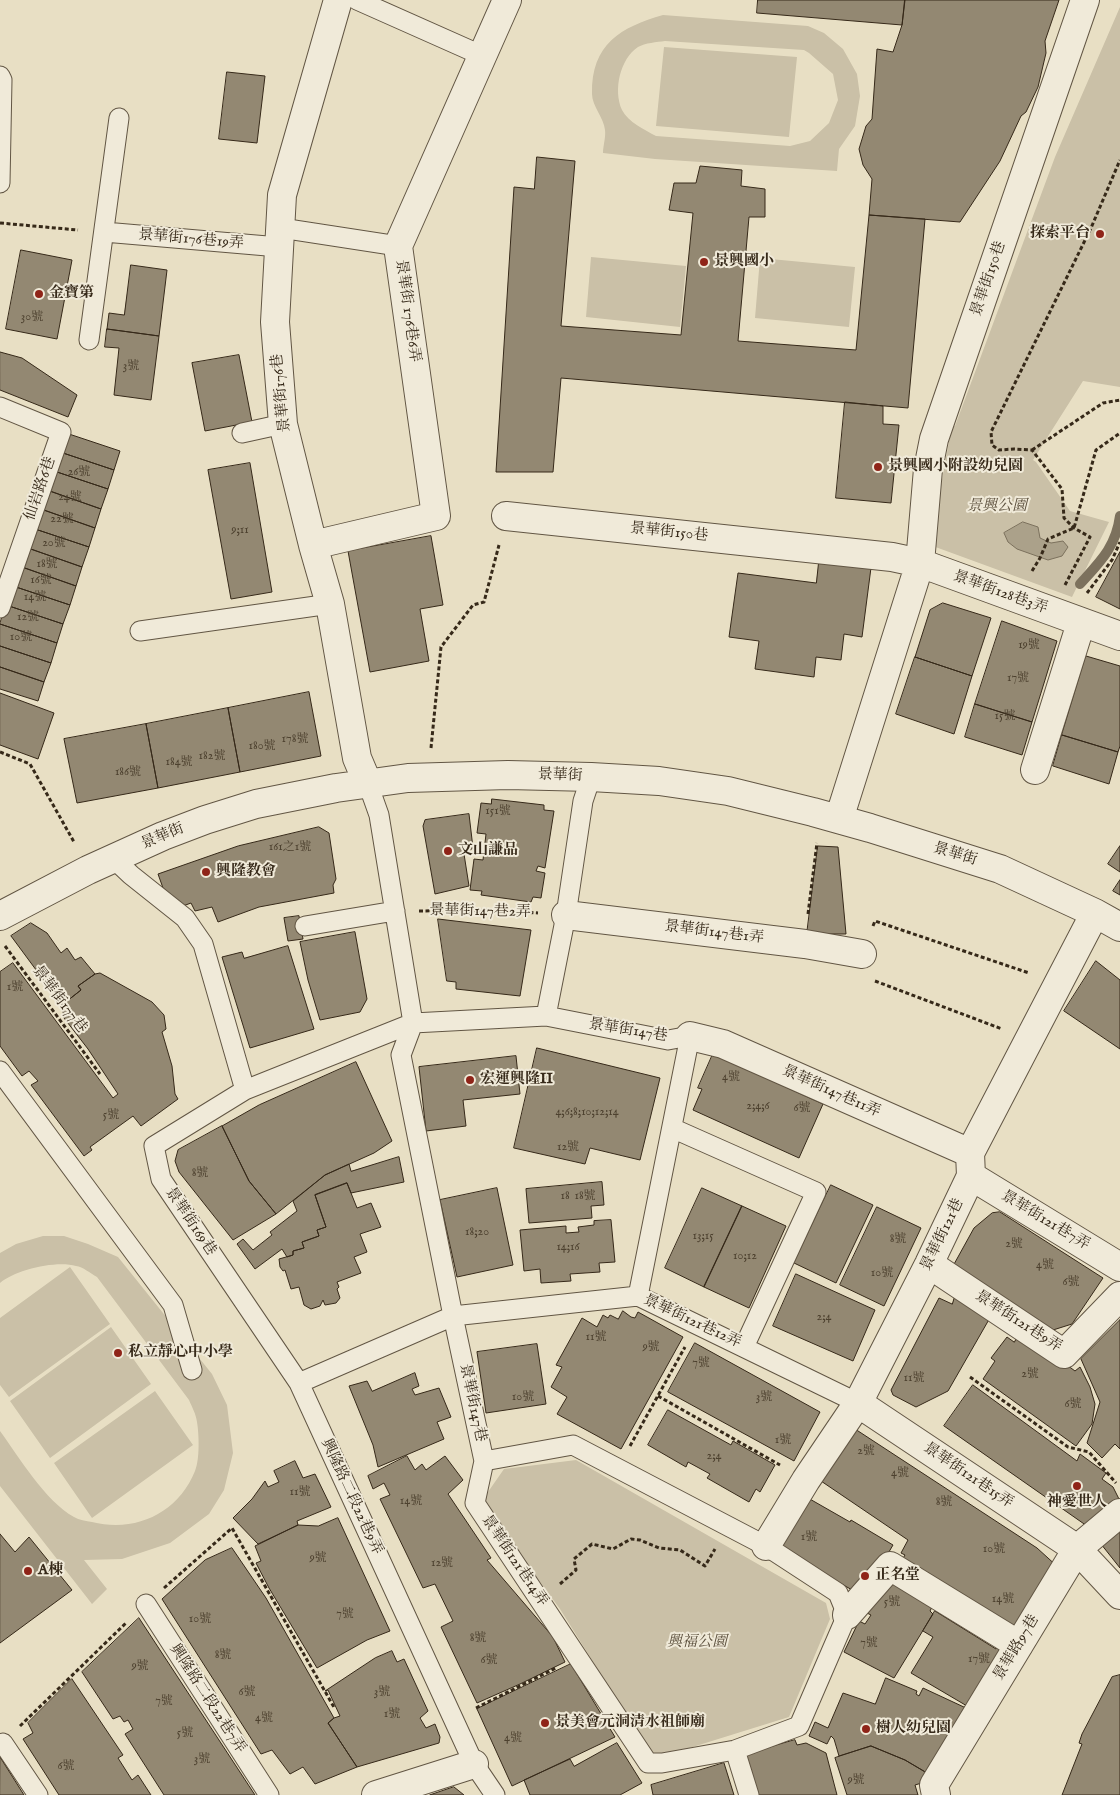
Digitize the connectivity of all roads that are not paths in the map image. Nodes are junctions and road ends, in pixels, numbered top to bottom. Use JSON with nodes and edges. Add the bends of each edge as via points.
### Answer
{"nodes":[{"id":1,"x":338,"y":0,"type":"edge"},
{"id":2,"x":357,"y":0,"type":"edge"},
{"id":3,"x":508,"y":0,"type":"edge"},
{"id":4,"x":1085,"y":0,"type":"edge"},
{"id":5,"x":483,"y":56,"type":"junction"},
{"id":6,"x":0,"y":76,"type":"edge"},
{"id":7,"x":119,"y":118,"type":"dead end"},
{"id":8,"x":0,"y":183,"type":"edge"},
{"id":9,"x":104,"y":232,"type":"junction"},
{"id":10,"x":280,"y":237,"type":"junction"},
{"id":11,"x":398,"y":246,"type":"junction"},
{"id":12,"x":89,"y":340,"type":"dead end"},
{"id":13,"x":0,"y":407,"type":"edge"},
{"id":14,"x":283,"y":424,"type":"junction"},
{"id":15,"x":242,"y":433,"type":"dead end"},
{"id":16,"x":506,"y":516,"type":"road end"},
{"id":17,"x":313,"y":546,"type":"junction"},
{"id":18,"x":920,"y":563,"type":"junction"},
{"id":19,"x":330,"y":604,"type":"junction"},
{"id":20,"x":0,"y":608,"type":"edge"},
{"id":21,"x":1080,"y":623,"type":"junction"},
{"id":22,"x":140,"y":631,"type":"dead end"},
{"id":23,"x":1120,"y":636,"type":"edge"},
{"id":24,"x":1035,"y":770,"type":"dead end"},
{"id":25,"x":591,"y":777,"type":"junction"},
{"id":26,"x":368,"y":784,"type":"junction"},
{"id":27,"x":838,"y":819,"type":"junction"},
{"id":28,"x":113,"y":858,"type":"junction"},
{"id":29,"x":395,"y":911,"type":"junction"},
{"id":30,"x":1095,"y":913,"type":"junction"},
{"id":31,"x":566,"y":915,"type":"junction"},
{"id":32,"x":0,"y":916,"type":"edge"},
{"id":33,"x":305,"y":926,"type":"dead end"},
{"id":34,"x":1120,"y":927,"type":"edge"},
{"id":35,"x":862,"y":954,"type":"road end"},
{"id":36,"x":546,"y":1016,"type":"junction"},
{"id":37,"x":413,"y":1023,"type":"junction"},
{"id":38,"x":690,"y":1036,"type":"junction"},
{"id":39,"x":0,"y":1071,"type":"edge"},
{"id":40,"x":245,"y":1090,"type":"junction"},
{"id":41,"x":672,"y":1128,"type":"junction"},
{"id":42,"x":971,"y":1164,"type":"junction"},
{"id":43,"x":929,"y":1264,"type":"junction"},
{"id":44,"x":1120,"y":1267,"type":"edge"},
{"id":45,"x":638,"y":1296,"type":"junction"},
{"id":46,"x":1120,"y":1296,"type":"edge"},
{"id":47,"x":453,"y":1316,"type":"junction"},
{"id":48,"x":744,"y":1347,"type":"junction"},
{"id":49,"x":192,"y":1370,"type":"dead end"},
{"id":50,"x":299,"y":1383,"type":"junction"},
{"id":51,"x":858,"y":1403,"type":"junction"},
{"id":52,"x":484,"y":1461,"type":"junction"},
{"id":53,"x":1120,"y":1513,"type":"edge"},
{"id":54,"x":766,"y":1546,"type":"junction"},
{"id":55,"x":1077,"y":1549,"type":"junction"},
{"id":56,"x":1120,"y":1595,"type":"edge"},
{"id":57,"x":146,"y":1604,"type":"dead end"},
{"id":58,"x":847,"y":1615,"type":"junction"},
{"id":59,"x":1019,"y":1645,"type":"junction"},
{"id":60,"x":3,"y":1743,"type":"dead end"},
{"id":61,"x":735,"y":1750,"type":"junction"},
{"id":62,"x":474,"y":1764,"type":"junction"},
{"id":63,"x":38,"y":1795,"type":"edge"},
{"id":64,"x":269,"y":1795,"type":"edge"},
{"id":65,"x":376,"y":1795,"type":"edge"},
{"id":66,"x":495,"y":1795,"type":"edge"},
{"id":67,"x":749,"y":1795,"type":"edge"},
{"id":68,"x":936,"y":1795,"type":"edge"}],
"edges":[{"from":1,"to":10,"type":"street","name":"景華街176巷","via":[[282,196]]},
{"from":2,"to":5,"type":"lane"},
{"from":3,"to":5,"type":"street","name":"景華街 176巷6弄"},
{"from":4,"to":18,"type":"street","name":"景華街150巷","via":[[934,439],[920,466]]},
{"from":5,"to":11,"type":"street","name":"景華街 176巷6弄"},
{"from":6,"to":8,"type":"lane"},
{"from":7,"to":9,"type":"lane"},
{"from":9,"to":10,"type":"lane","name":"景華街176巷19弄"},
{"from":9,"to":12,"type":"lane"},
{"from":10,"to":11,"type":"lane","name":"景華街176巷19弄"},
{"from":10,"to":14,"type":"street","name":"景華街176巷","via":[[276,322]]},
{"from":11,"to":17,"type":"street","name":"景華街 176巷6弄","via":[[436,516]]},
{"from":13,"to":20,"type":"lane","name":"仙岩路6巷","via":[[61,432]]},
{"from":14,"to":15,"type":"lane"},
{"from":14,"to":17,"type":"street","name":"景華街176巷"},
{"from":16,"to":18,"type":"street","name":"景華街150巷","via":[[892,557]]},
{"from":17,"to":19,"type":"street","name":"景華街176巷"},
{"from":18,"to":21,"type":"street","name":"景華街128巷3弄"},
{"from":18,"to":27,"type":"street","name":"景華街150巷"},
{"from":19,"to":22,"type":"lane"},
{"from":19,"to":26,"type":"street","name":"景華街176巷","via":[[358,758]]},
{"from":21,"to":23,"type":"street","name":"景華街128巷3弄"},
{"from":21,"to":24,"type":"street"},
{"from":25,"to":26,"type":"street","name":"景華街","via":[[408,778]]},
{"from":25,"to":27,"type":"street","name":"景華街","via":[[659,781],[728,791]]},
{"from":25,"to":31,"type":"lane","via":[[583,801]]},
{"from":26,"to":28,"type":"street","name":"景華街","via":[[256,804],[205,820]]},
{"from":26,"to":29,"type":"lane","via":[[379,815]]},
{"from":27,"to":30,"type":"street","name":"景華街","via":[[1000,869]]},
{"from":28,"to":32,"type":"street","name":"景華街"},
{"from":28,"to":40,"type":"lane","via":[[185,918],[203,944]]},
{"from":29,"to":33,"type":"lane"},
{"from":29,"to":37,"type":"lane"},
{"from":30,"to":34,"type":"street","name":"景華街"},
{"from":30,"to":42,"type":"street","name":"景華街121巷","via":[[1058,982]]},
{"from":31,"to":35,"type":"street","name":"景華街147巷1弄"},
{"from":31,"to":36,"type":"lane"},
{"from":36,"to":37,"type":"lane"},
{"from":36,"to":38,"type":"lane","name":"景華街147巷","via":[[668,1040]]},
{"from":37,"to":40,"type":"lane","name":"景華街169巷"},
{"from":37,"to":47,"type":"lane","name":"景華街147巷","via":[[401,1055]]},
{"from":38,"to":41,"type":"lane","name":"景華街147巷"},
{"from":38,"to":42,"type":"street","name":"景華街147巷11弄","via":[[723,1044]]},
{"from":39,"to":49,"type":"lane","via":[[173,1305]]},
{"from":40,"to":50,"type":"lane","name":"景華街169巷","via":[[154,1146],[161,1179]]},
{"from":41,"to":45,"type":"lane","name":"景華街147巷"},
{"from":41,"to":48,"type":"lane","via":[[816,1192]]},
{"from":42,"to":43,"type":"street","name":"景華街121巷"},
{"from":42,"to":44,"type":"street","name":"景華街121巷7弄"},
{"from":43,"to":46,"type":"street","name":"景華街121巷9弄","via":[[1064,1354]]},
{"from":43,"to":51,"type":"street","name":"景華街121巷"},
{"from":45,"to":47,"type":"lane","name":"景華街121巷12弄"},
{"from":45,"to":48,"type":"lane","name":"景華街121巷12弄"},
{"from":47,"to":50,"type":"lane"},
{"from":47,"to":52,"type":"lane","name":"景華街147巷"},
{"from":48,"to":51,"type":"lane","name":"景華街121巷12弄"},
{"from":50,"to":62,"type":"lane","name":"興隆路二段22巷9弄"},
{"from":51,"to":54,"type":"street","name":"景華街121巷"},
{"from":51,"to":55,"type":"street","name":"景華街121巷15弄"},
{"from":52,"to":54,"type":"lane","via":[[573,1445]]},
{"from":52,"to":61,"type":"lane","name":"景華街121巷14弄","via":[[475,1503],[648,1763]]},
{"from":53,"to":55,"type":"street","name":"景華路97巷"},
{"from":54,"to":58,"type":"lane","via":[[838,1593]]},
{"from":55,"to":56,"type":"street","name":"景華街121巷15弄"},
{"from":55,"to":59,"type":"street","name":"景華路97巷"},
{"from":57,"to":64,"type":"lane","name":"興隆路二段22巷7弄"},
{"from":58,"to":59,"type":"street","via":[[890,1566]]},
{"from":58,"to":61,"type":"lane","via":[[799,1726]]},
{"from":59,"to":68,"type":"street","name":"景華路97巷","via":[[934,1785]]},
{"from":60,"to":63,"type":"lane"},
{"from":61,"to":67,"type":"lane"},
{"from":62,"to":65,"type":"street"},
{"from":62,"to":66,"type":"lane","name":"興隆路二段22巷9弄"}]}
